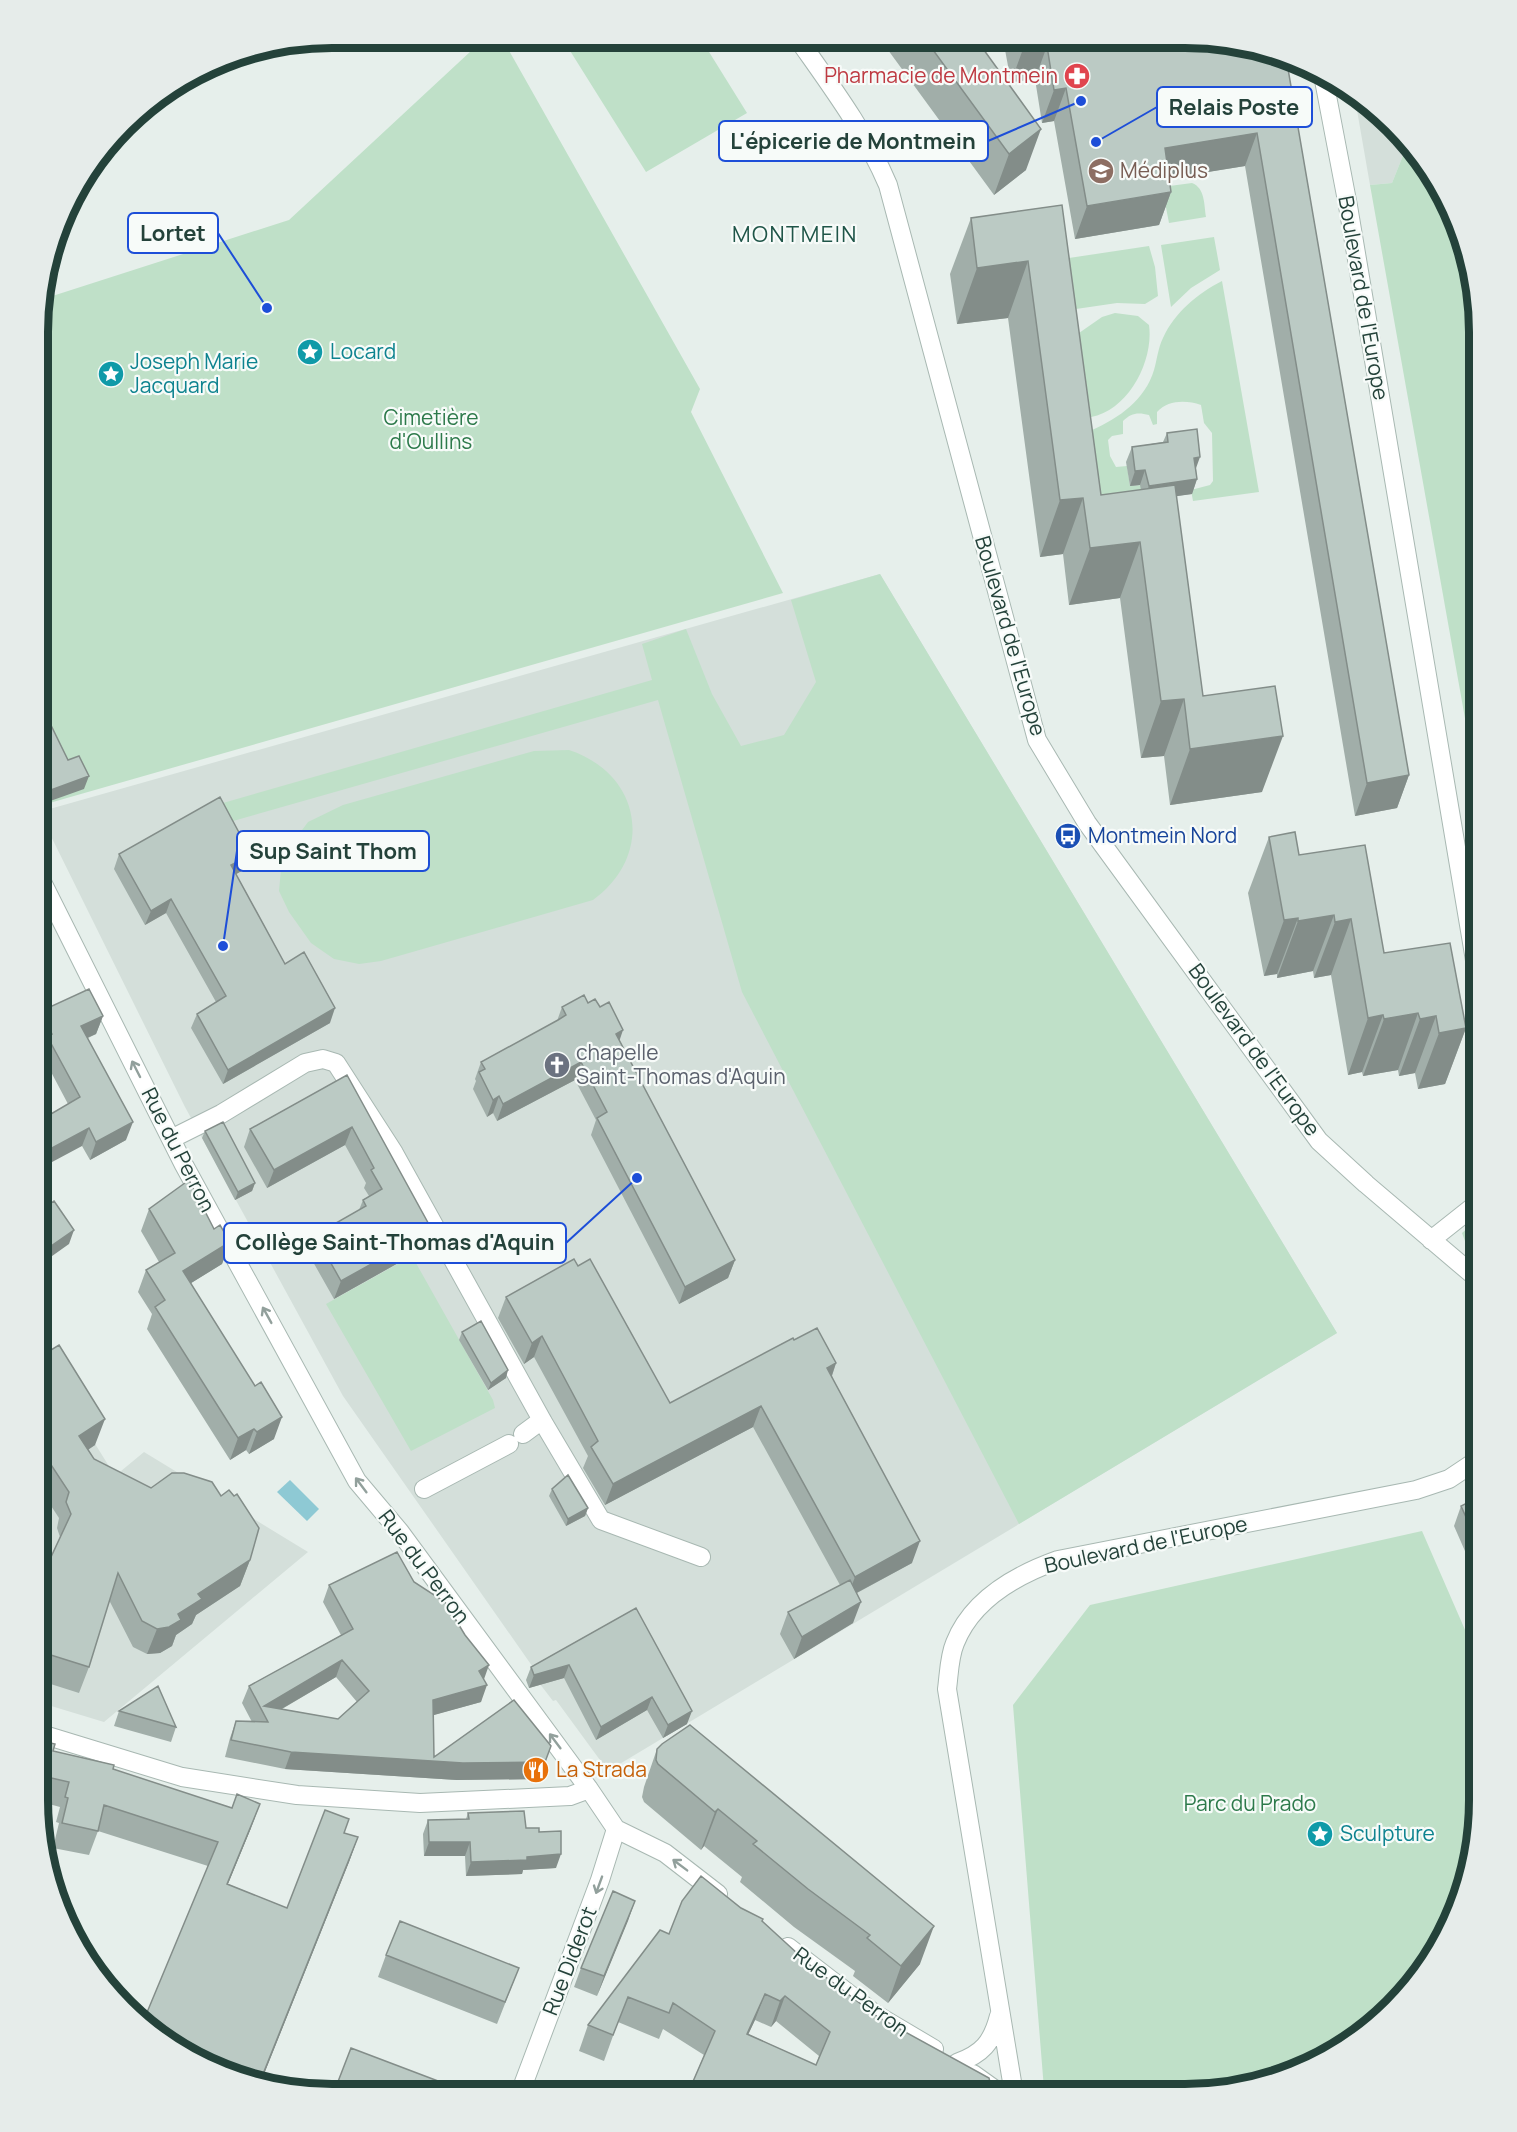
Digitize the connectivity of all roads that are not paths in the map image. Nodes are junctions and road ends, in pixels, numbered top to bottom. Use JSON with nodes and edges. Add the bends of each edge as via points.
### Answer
{"nodes":[{"id":1,"x":804,"y":48,"type":"edge"},
{"id":2,"x":1325,"y":85,"type":"edge"},
{"id":3,"x":48,"y":894,"type":"edge"},
{"id":4,"x":1469,"y":925,"type":"edge"},
{"id":5,"x":171,"y":1139,"type":"junction"},
{"id":6,"x":1469,"y":1210,"type":"edge"},
{"id":7,"x":1431,"y":1240,"type":"junction"},
{"id":8,"x":1469,"y":1272,"type":"edge"},
{"id":9,"x":542,"y":1420,"type":"junction"},
{"id":10,"x":1469,"y":1466,"type":"edge"},
{"id":11,"x":424,"y":1489,"type":"dead end"},
{"id":12,"x":701,"y":1557,"type":"dead end"},
{"id":13,"x":48,"y":1736,"type":"edge"},
{"id":14,"x":589,"y":1788,"type":"junction"},
{"id":15,"x":616,"y":1829,"type":"junction"},
{"id":16,"x":729,"y":1902,"type":"edge"},
{"id":17,"x":774,"y":1937,"type":"edge"},
{"id":18,"x":1000,"y":2012,"type":"junction"},
{"id":19,"x":957,"y":2063,"type":"junction"},
{"id":20,"x":523,"y":2084,"type":"edge"},
{"id":21,"x":987,"y":2084,"type":"edge"},
{"id":22,"x":1012,"y":2084,"type":"edge"}],
"edges":[{"from":1,"to":7,"type":"street","name":"Boulevard de l'Europe","via":[[858,126],[888,184],[1037,740],[1087,823],[1319,1141]]},
{"from":2,"to":4,"type":"street","name":"Boulevard de l'Europe"},
{"from":5,"to":3,"type":"street","name":"Rue du Perron","one_way":true},
{"from":5,"to":9,"type":"street","via":[[305,1063],[323,1059],[336,1063],[394,1153]]},
{"from":14,"to":5,"type":"street","name":"Rue du Perron","one_way":true,"via":[[400,1532],[357,1481]]},
{"from":6,"to":7,"type":"street"},
{"from":7,"to":8,"type":"street","name":"Boulevard de l'Europe"},
{"from":9,"to":11,"type":"street","via":[[516,1439]]},
{"from":9,"to":12,"type":"street","via":[[601,1520]]},
{"from":10,"to":18,"type":"street","name":"Boulevard de l'Europe","via":[[1449,1479],[1416,1490],[1058,1560],[1014,1579],[964,1623],[954,1646],[947,1689]]},
{"from":13,"to":14,"type":"street","via":[[182,1777],[297,1795],[420,1803],[570,1796]]},
{"from":14,"to":15,"type":"street","name":"Rue du Perron"},
{"from":16,"to":15,"type":"street","one_way":true,"via":[[665,1853]]},
{"from":15,"to":20,"type":"street","name":"Rue Diderot","one_way":true},
{"from":17,"to":19,"type":"street","name":"Rue du Perron","via":[[875,2014]]},
{"from":18,"to":19,"type":"street","name":"Boulevard de l'Europe","via":[[987,2046]]},
{"from":18,"to":22,"type":"street","name":"Boulevard de l'Europe"},
{"from":19,"to":21,"type":"street","name":"Rue du Perron"}]}
